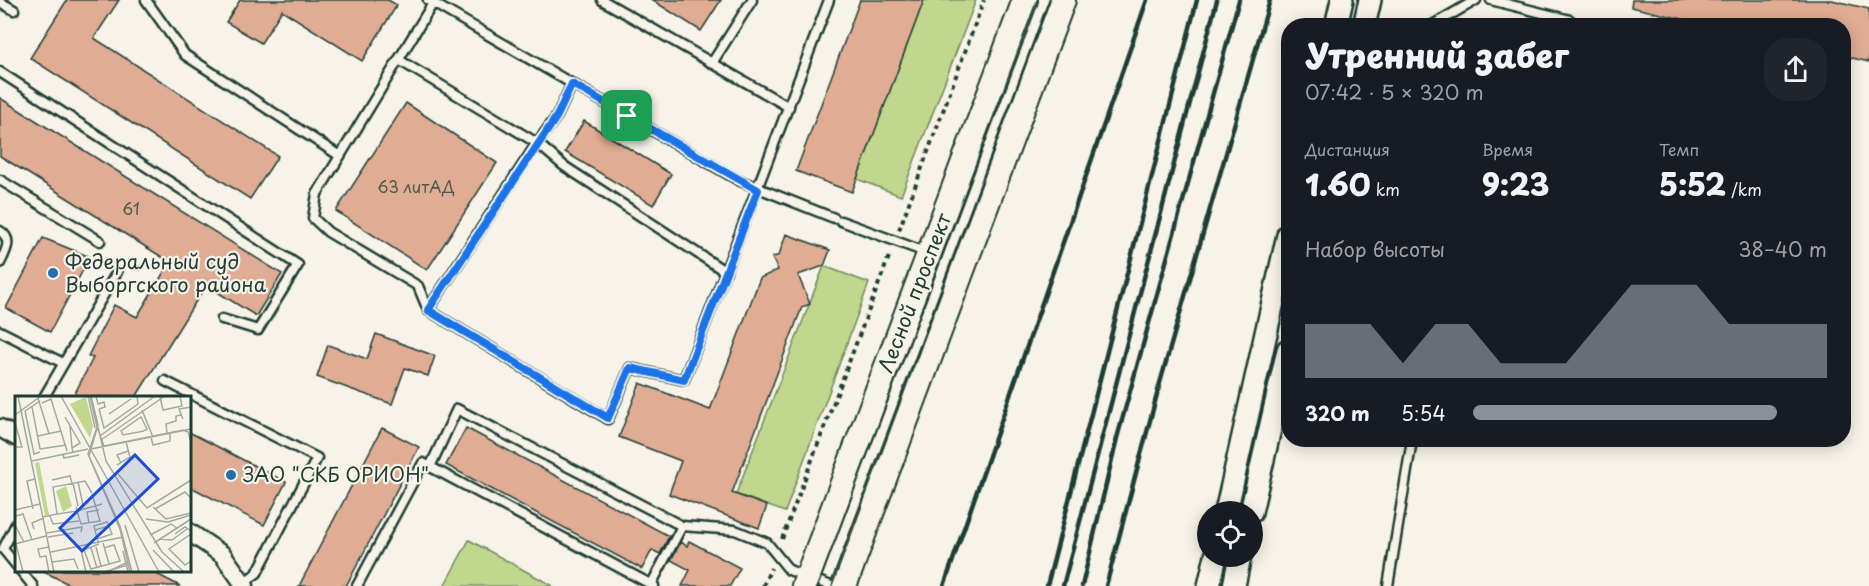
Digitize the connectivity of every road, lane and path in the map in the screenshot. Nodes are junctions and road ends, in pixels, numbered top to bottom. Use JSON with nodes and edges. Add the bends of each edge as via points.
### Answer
{"nodes":[{"id":1,"x":146,"y":0,"type":"edge"},
{"id":2,"x":602,"y":0,"type":"edge"},
{"id":3,"x":752,"y":0,"type":"edge"},
{"id":4,"x":829,"y":0,"type":"edge"},
{"id":5,"x":984,"y":0,"type":"edge"},
{"id":6,"x":1025,"y":0,"type":"edge"},
{"id":7,"x":1063,"y":0,"type":"edge"},
{"id":8,"x":1370,"y":0,"type":"edge"},
{"id":9,"x":1476,"y":0,"type":"edge"},
{"id":10,"x":1491,"y":0,"type":"edge"},
{"id":11,"x":432,"y":1,"type":"edge"},
{"id":12,"x":0,"y":2,"type":"edge"},
{"id":13,"x":14,"y":10,"type":"dead end"},
{"id":14,"x":1351,"y":18,"type":"edge"},
{"id":15,"x":1445,"y":18,"type":"edge"},
{"id":16,"x":1562,"y":18,"type":"edge"},
{"id":17,"x":399,"y":60,"type":"junction"},
{"id":18,"x":712,"y":63,"type":"junction"},
{"id":19,"x":0,"y":72,"type":"edge"},
{"id":20,"x":572,"y":84,"type":"junction"},
{"id":21,"x":789,"y":107,"type":"junction"},
{"id":22,"x":537,"y":143,"type":"junction"},
{"id":23,"x":340,"y":156,"type":"junction"},
{"id":24,"x":0,"y":180,"type":"edge"},
{"id":25,"x":758,"y":190,"type":"junction"},
{"id":26,"x":911,"y":194,"type":"dead end"},
{"id":27,"x":0,"y":231,"type":"edge"},
{"id":28,"x":100,"y":241,"type":"dead end"},
{"id":29,"x":929,"y":254,"type":"junction"},
{"id":30,"x":0,"y":263,"type":"edge"},
{"id":31,"x":1281,"y":266,"type":"edge"},
{"id":32,"x":117,"y":272,"type":"dead end"},
{"id":33,"x":726,"y":272,"type":"junction"},
{"id":34,"x":878,"y":285,"type":"dead end"},
{"id":35,"x":428,"y":310,"type":"junction"},
{"id":36,"x":222,"y":319,"type":"dead end"},
{"id":37,"x":0,"y":331,"type":"edge"},
{"id":38,"x":63,"y":363,"type":"junction"},
{"id":39,"x":165,"y":381,"type":"dead end"},
{"id":40,"x":1281,"y":381,"type":"edge"},
{"id":41,"x":45,"y":396,"type":"edge"},
{"id":42,"x":0,"y":428,"type":"edge"},
{"id":43,"x":15,"y":436,"type":"edge"},
{"id":44,"x":1411,"y":447,"type":"edge"},
{"id":45,"x":430,"y":467,"type":"junction"},
{"id":46,"x":1228,"y":501,"type":"edge"},
{"id":47,"x":1254,"y":501,"type":"edge"},
{"id":48,"x":15,"y":526,"type":"edge"},
{"id":49,"x":682,"y":526,"type":"junction"},
{"id":50,"x":190,"y":533,"type":"edge"},
{"id":51,"x":2,"y":549,"type":"edge"},
{"id":52,"x":776,"y":555,"type":"junction"},
{"id":53,"x":15,"y":564,"type":"edge"},
{"id":54,"x":1213,"y":567,"type":"edge"},
{"id":55,"x":1237,"y":567,"type":"edge"},
{"id":56,"x":21,"y":571,"type":"edge"},
{"id":57,"x":806,"y":582,"type":"edge"},
{"id":58,"x":244,"y":585,"type":"edge"},
{"id":59,"x":653,"y":585,"type":"edge"},
{"id":60,"x":33,"y":586,"type":"edge"},
{"id":61,"x":357,"y":586,"type":"edge"},
{"id":62,"x":763,"y":586,"type":"edge"},
{"id":63,"x":831,"y":586,"type":"edge"},
{"id":64,"x":844,"y":586,"type":"edge"},
{"id":65,"x":1209,"y":586,"type":"edge"},
{"id":66,"x":1233,"y":586,"type":"edge"},
{"id":67,"x":1388,"y":586,"type":"edge"}],
"edges":[{"from":1,"to":23,"type":"lane","via":[[185,55]]},
{"from":2,"to":18,"type":"lane"},
{"from":3,"to":18,"type":"lane"},
{"from":4,"to":21,"type":"lane"},
{"from":5,"to":26,"type":"path"},
{"from":6,"to":29,"type":"main road","name":"Лесной проспект"},
{"from":7,"to":64,"type":"main road","name":"Лесной проспект"},
{"from":8,"to":14,"type":"street"},
{"from":9,"to":15,"type":"lane"},
{"from":10,"to":16,"type":"lane"},
{"from":11,"to":17,"type":"lane"},
{"from":11,"to":20,"type":"lane"},
{"from":12,"to":13,"type":"lane"},
{"from":17,"to":22,"type":"lane"},
{"from":17,"to":23,"type":"lane"},
{"from":18,"to":21,"type":"lane"},
{"from":19,"to":36,"type":"lane","via":[[298,265],[258,330]]},
{"from":20,"to":22,"type":"lane","via":[[557,116]]},
{"from":20,"to":25,"type":"lane"},
{"from":21,"to":25,"type":"lane"},
{"from":22,"to":33,"type":"lane","via":[[564,166]]},
{"from":22,"to":35,"type":"lane"},
{"from":23,"to":35,"type":"lane","via":[[317,195],[314,218],[328,232],[418,286]]},
{"from":24,"to":28,"type":"lane"},
{"from":25,"to":29,"type":"lane"},
{"from":25,"to":33,"type":"lane"},
{"from":27,"to":30,"type":"lane","via":[[8,241]]},
{"from":29,"to":57,"type":"main road","name":"Лесной проспект"},
{"from":31,"to":46,"type":"street"},
{"from":32,"to":38,"type":"lane"},
{"from":33,"to":35,"type":"lane","via":[[684,380],[630,368],[608,418]]},
{"from":34,"to":52,"type":"path"},
{"from":37,"to":38,"type":"lane"},
{"from":38,"to":41,"type":"lane"},
{"from":39,"to":58,"type":"lane","via":[[317,458],[257,573]]},
{"from":40,"to":47,"type":"street"},
{"from":42,"to":43,"type":"street"},
{"from":44,"to":67,"type":"lane"},
{"from":45,"to":49,"type":"lane","via":[[457,409]]},
{"from":45,"to":59,"type":"lane"},
{"from":45,"to":61,"type":"lane","via":[[423,463]]},
{"from":48,"to":51,"type":"lane"},
{"from":49,"to":52,"type":"lane","via":[[735,530],[767,543]]},
{"from":49,"to":59,"type":"lane"},
{"from":50,"to":58,"type":"street","via":[[223,555]]},
{"from":51,"to":53,"type":"lane"},
{"from":52,"to":57,"type":"lane"},
{"from":52,"to":62,"type":"path"},
{"from":54,"to":65,"type":"street"},
{"from":55,"to":66,"type":"street"},
{"from":56,"to":60,"type":"lane"},
{"from":57,"to":63,"type":"lane"}]}
